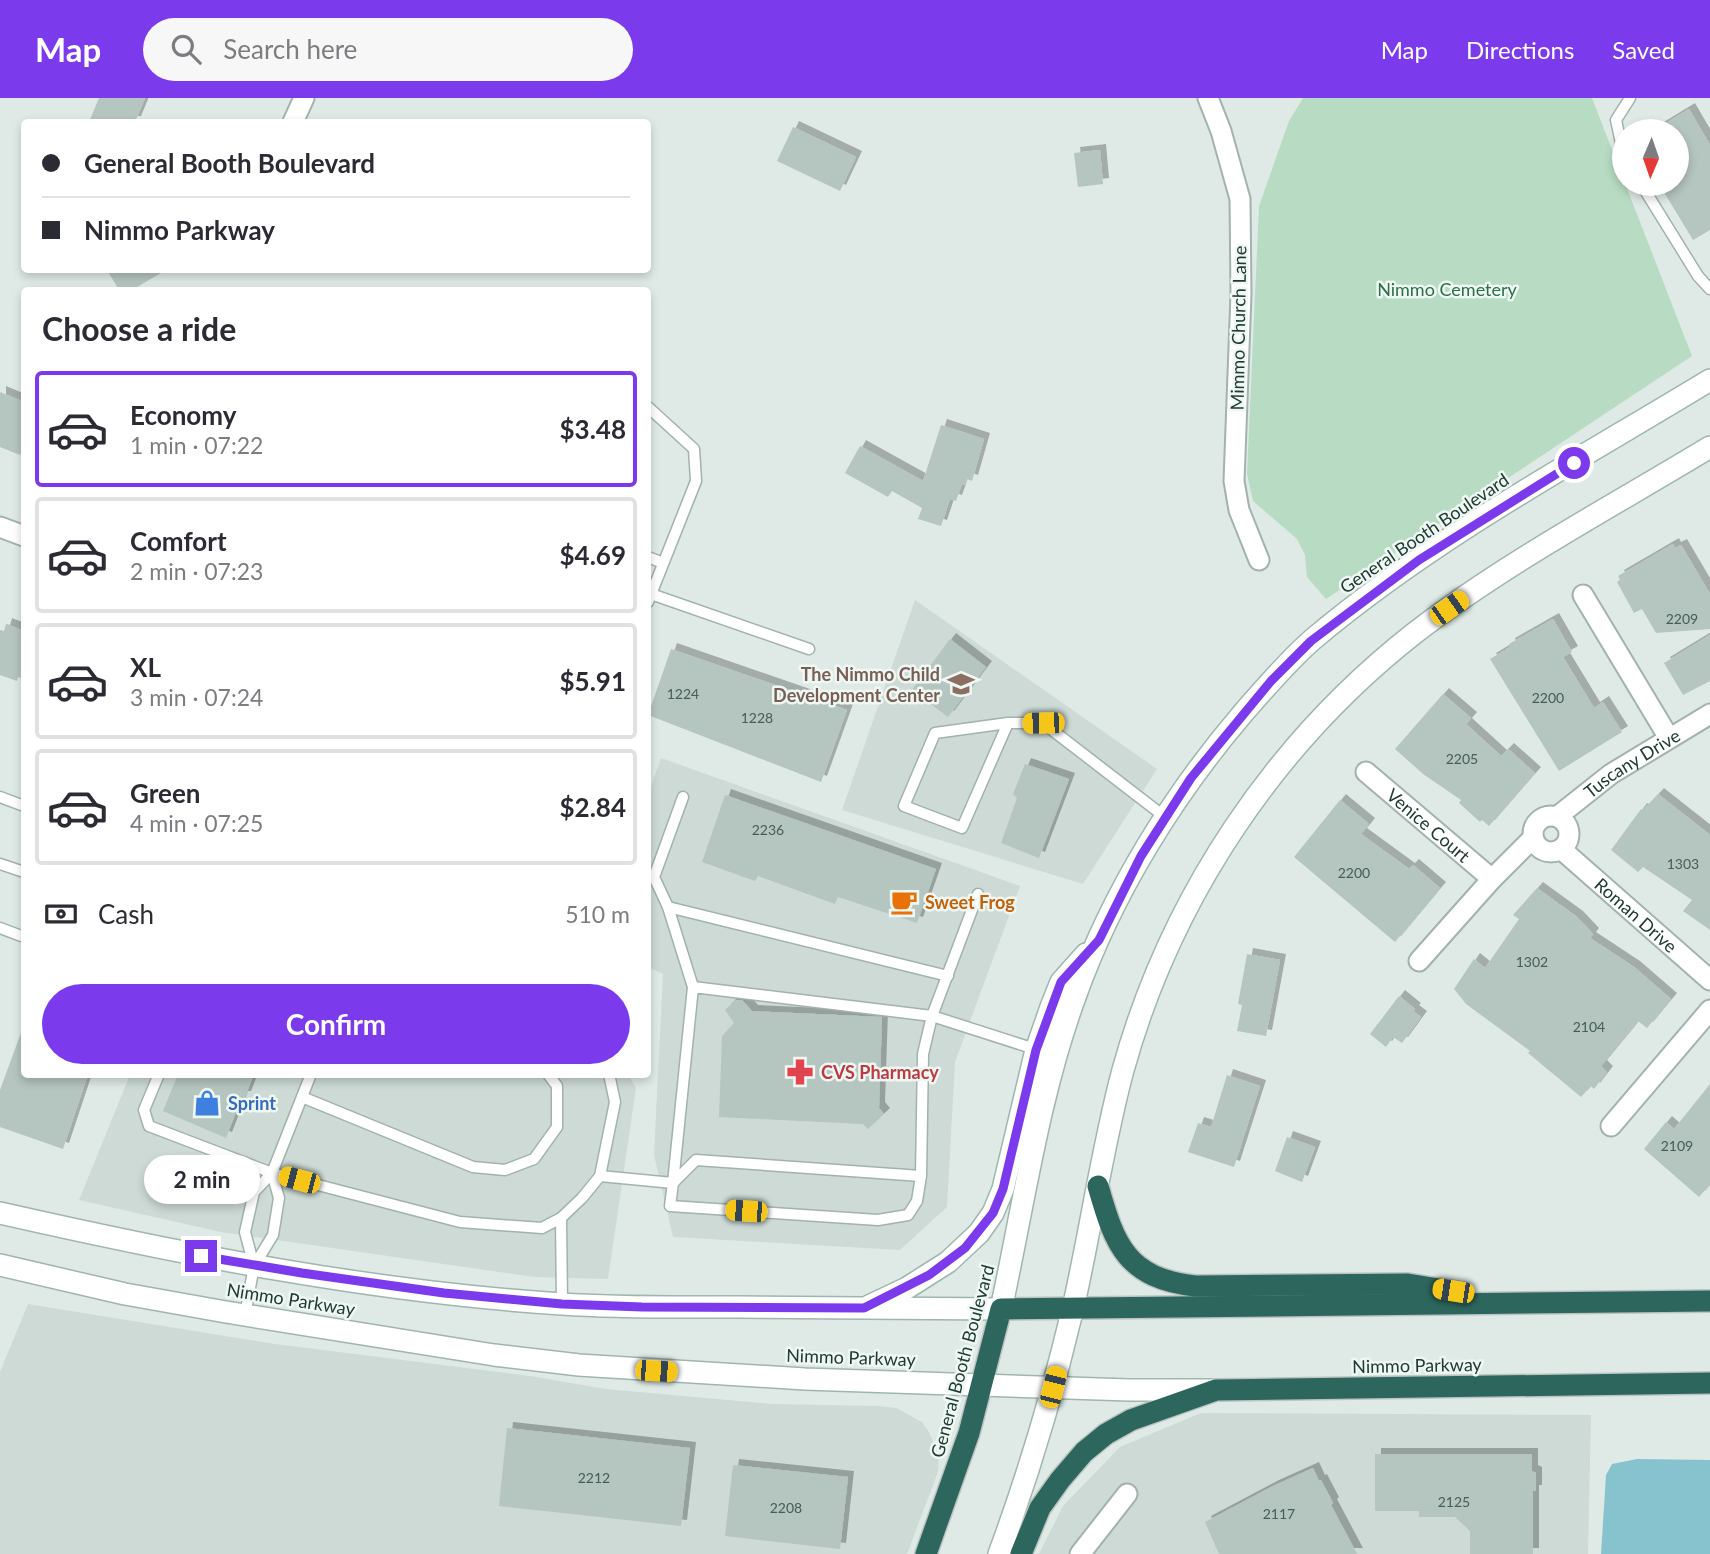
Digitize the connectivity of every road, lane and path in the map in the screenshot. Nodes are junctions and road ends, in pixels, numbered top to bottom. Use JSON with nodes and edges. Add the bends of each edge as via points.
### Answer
{"nodes":[{"id":1,"x":304,"y":98,"type":"edge"},
{"id":2,"x":1209,"y":98,"type":"edge"},
{"id":3,"x":1630,"y":98,"type":"edge"},
{"id":4,"x":294,"y":119,"type":"edge"},
{"id":5,"x":1617,"y":119,"type":"edge"},
{"id":6,"x":1648,"y":196,"type":"edge"},
{"id":7,"x":1710,"y":289,"type":"edge"},
{"id":8,"x":1710,"y":380,"type":"edge"},
{"id":9,"x":651,"y":410,"type":"edge"},
{"id":10,"x":1710,"y":447,"type":"edge"},
{"id":11,"x":0,"y":527,"type":"edge"},
{"id":12,"x":21,"y":535,"type":"edge"},
{"id":13,"x":651,"y":558,"type":"edge"},
{"id":14,"x":1259,"y":559,"type":"dead end"},
{"id":15,"x":663,"y":563,"type":"junction"},
{"id":16,"x":651,"y":593,"type":"edge"},
{"id":17,"x":1583,"y":596,"type":"dead end"},
{"id":18,"x":651,"y":599,"type":"edge"},
{"id":19,"x":809,"y":649,"type":"dead end"},
{"id":20,"x":1710,"y":714,"type":"edge"},
{"id":21,"x":1008,"y":723,"type":"junction"},
{"id":22,"x":1669,"y":738,"type":"junction"},
{"id":23,"x":1366,"y":772,"type":"dead end"},
{"id":24,"x":0,"y":797,"type":"edge"},
{"id":25,"x":683,"y":797,"type":"dead end"},
{"id":26,"x":21,"y":805,"type":"edge"},
{"id":27,"x":1558,"y":816,"type":"junction"},
{"id":28,"x":1166,"y":817,"type":"junction"},
{"id":29,"x":1532,"y":838,"type":"junction"},
{"id":30,"x":1561,"y":849,"type":"junction"},
{"id":31,"x":0,"y":864,"type":"edge"},
{"id":32,"x":21,"y":871,"type":"edge"},
{"id":33,"x":1492,"y":879,"type":"junction"},
{"id":34,"x":978,"y":894,"type":"dead end"},
{"id":35,"x":668,"y":906,"type":"junction"},
{"id":36,"x":0,"y":928,"type":"edge"},
{"id":37,"x":21,"y":936,"type":"edge"},
{"id":38,"x":1419,"y":961,"type":"dead end"},
{"id":39,"x":948,"y":976,"type":"junction"},
{"id":40,"x":1710,"y":980,"type":"edge"},
{"id":41,"x":693,"y":987,"type":"junction"},
{"id":42,"x":1710,"y":1010,"type":"edge"},
{"id":43,"x":932,"y":1016,"type":"junction"},
{"id":44,"x":1046,"y":1052,"type":"junction"},
{"id":45,"x":157,"y":1078,"type":"edge"},
{"id":46,"x":309,"y":1078,"type":"edge"},
{"id":47,"x":551,"y":1078,"type":"edge"},
{"id":48,"x":610,"y":1078,"type":"edge"},
{"id":49,"x":302,"y":1097,"type":"junction"},
{"id":50,"x":1611,"y":1126,"type":"dead end"},
{"id":51,"x":272,"y":1173,"type":"junction"},
{"id":52,"x":600,"y":1176,"type":"junction"},
{"id":53,"x":921,"y":1176,"type":"junction"},
{"id":54,"x":673,"y":1183,"type":"junction"},
{"id":55,"x":1098,"y":1186,"type":"junction"},
{"id":56,"x":0,"y":1213,"type":"edge"},
{"id":57,"x":561,"y":1219,"type":"junction"},
{"id":58,"x":0,"y":1265,"type":"edge"},
{"id":59,"x":254,"y":1266,"type":"junction"},
{"id":60,"x":1710,"y":1301,"type":"edge"},
{"id":61,"x":1520,"y":1302,"type":"junction"},
{"id":62,"x":562,"y":1304,"type":"junction"},
{"id":63,"x":1073,"y":1307,"type":"junction"},
{"id":64,"x":864,"y":1308,"type":"junction"},
{"id":65,"x":1001,"y":1309,"type":"junction"},
{"id":66,"x":245,"y":1315,"type":"junction"},
{"id":67,"x":1710,"y":1383,"type":"edge"},
{"id":68,"x":982,"y":1384,"type":"junction"},
{"id":69,"x":1053,"y":1387,"type":"junction"},
{"id":70,"x":1216,"y":1390,"type":"junction"},
{"id":71,"x":1127,"y":1494,"type":"dead end"},
{"id":72,"x":926,"y":1554,"type":"edge"},
{"id":73,"x":999,"y":1554,"type":"edge"},
{"id":74,"x":1021,"y":1554,"type":"edge"},
{"id":75,"x":1080,"y":1554,"type":"edge"}],
"edges":[{"from":1,"to":4,"type":"street"},
{"from":2,"to":14,"type":"street","name":"Mimmo Church Lane","via":[[1240,199],[1234,481],[1238,510]]},
{"from":3,"to":5,"type":"lane"},
{"from":6,"to":7,"type":"lane"},
{"from":8,"to":28,"type":"main road","name":"General Booth Boulevard","via":[[1446,542],[1311,641],[1227,733]]},
{"from":9,"to":15,"type":"lane","via":[[694,449],[696,481]]},
{"from":10,"to":55,"type":"main road","via":[[1485,584],[1415,633],[1349,690],[1277,770],[1241,816],[1174,933],[1125,1065]]},
{"from":11,"to":12,"type":"street"},
{"from":13,"to":15,"type":"lane"},
{"from":15,"to":16,"type":"lane"},
{"from":17,"to":22,"type":"street"},
{"from":18,"to":19,"type":"lane"},
{"from":20,"to":22,"type":"street","name":"Tuscany Drive"},
{"from":21,"to":21,"type":"lane","via":[[962,828],[904,806],[935,733]]},
{"from":21,"to":28,"type":"lane","via":[[1043,723]]},
{"from":22,"to":27,"type":"street","name":"Tuscany Drive","via":[[1611,774]]},
{"from":23,"to":33,"type":"street","name":"Venice Court"},
{"from":24,"to":26,"type":"lane"},
{"from":25,"to":35,"type":"lane","via":[[653,877]]},
{"from":27,"to":29,"type":"street","via":[[1537,821]]},
{"from":27,"to":30,"type":"street","via":[[1569,829]]},
{"from":28,"to":44,"type":"main road","name":"General Booth Boulevard","via":[[1099,940],[1061,982]]},
{"from":29,"to":30,"type":"street","via":[[1544,851]]},
{"from":29,"to":33,"type":"street"},
{"from":30,"to":40,"type":"street","name":"Roman Drive"},
{"from":31,"to":32,"type":"lane"},
{"from":33,"to":38,"type":"street"},
{"from":34,"to":39,"type":"lane"},
{"from":35,"to":39,"type":"lane"},
{"from":35,"to":41,"type":"lane"},
{"from":36,"to":37,"type":"lane"},
{"from":39,"to":43,"type":"lane"},
{"from":41,"to":43,"type":"lane"},
{"from":41,"to":54,"type":"lane"},
{"from":42,"to":50,"type":"street"},
{"from":43,"to":44,"type":"lane"},
{"from":43,"to":53,"type":"lane","via":[[923,1054]]},
{"from":44,"to":64,"type":"main road","via":[[1003,1189],[979,1233],[948,1262]]},
{"from":44,"to":65,"type":"main road","name":"General Booth Boulevard"},
{"from":45,"to":51,"type":"lane","via":[[144,1111],[149,1126]]},
{"from":46,"to":49,"type":"lane"},
{"from":47,"to":49,"type":"lane","via":[[557,1086],[556,1127],[534,1159],[505,1170],[473,1167]]},
{"from":48,"to":52,"type":"lane","via":[[615,1101]]},
{"from":49,"to":51,"type":"lane"},
{"from":51,"to":57,"type":"lane","via":[[460,1222],[542,1228]]},
{"from":51,"to":59,"type":"lane","via":[[279,1198],[272,1236]]},
{"from":51,"to":59,"type":"lane","via":[[254,1192],[246,1233]]},
{"from":52,"to":54,"type":"lane"},
{"from":52,"to":57,"type":"lane"},
{"from":53,"to":54,"type":"lane","via":[[696,1160]]},
{"from":53,"to":54,"type":"lane","via":[[917,1202],[908,1215],[878,1220],[670,1206]]},
{"from":55,"to":61,"type":"highway","via":[[1119,1245],[1151,1276],[1171,1283],[1408,1284]]},
{"from":55,"to":63,"type":"main road"},
{"from":56,"to":59,"type":"main road","name":"Nimmo Parkway"},
{"from":57,"to":62,"type":"lane"},
{"from":58,"to":66,"type":"main road","name":"Nimmo Parkway"},
{"from":59,"to":62,"type":"main road","name":"Nimmo Parkway","via":[[444,1293]]},
{"from":59,"to":66,"type":"lane"},
{"from":60,"to":61,"type":"highway","name":"Nimmo Parkway"},
{"from":61,"to":63,"type":"highway","name":"Nimmo Parkway"},
{"from":62,"to":64,"type":"main road","name":"Nimmo Parkway"},
{"from":63,"to":65,"type":"highway","name":"Nimmo Parkway"},
{"from":63,"to":69,"type":"main road"},
{"from":64,"to":65,"type":"main road","name":"Nimmo Parkway"},
{"from":65,"to":68,"type":"highway","name":"General Booth Boulevard"},
{"from":66,"to":68,"type":"main road","name":"Nimmo Parkway","via":[[579,1365]]},
{"from":67,"to":70,"type":"highway","name":"Nimmo Parkway"},
{"from":68,"to":69,"type":"main road","name":"Nimmo Parkway"},
{"from":68,"to":72,"type":"highway","name":"General Booth Boulevard","via":[[966,1444]]},
{"from":69,"to":70,"type":"main road","name":"Nimmo Parkway"},
{"from":69,"to":73,"type":"main road"},
{"from":70,"to":74,"type":"highway","via":[[1131,1420],[1084,1452],[1040,1508]]},
{"from":71,"to":75,"type":"street"}]}
